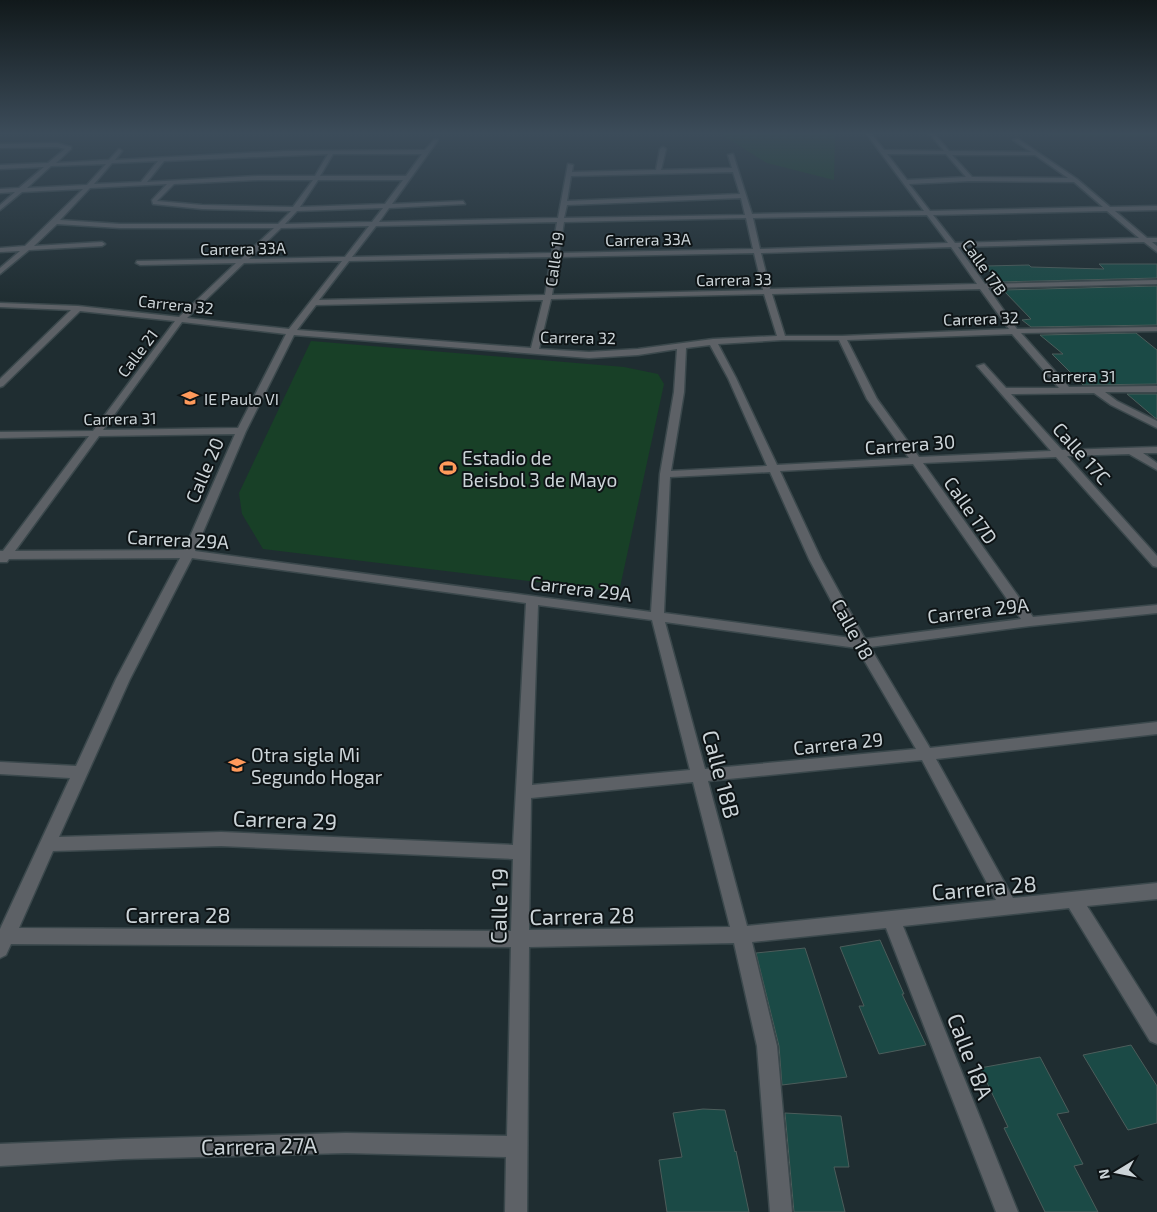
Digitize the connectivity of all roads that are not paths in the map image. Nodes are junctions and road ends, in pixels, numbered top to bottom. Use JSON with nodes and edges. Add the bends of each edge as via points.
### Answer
{"nodes":[{"id":1,"x":22,"y":190,"type":"junction"},
{"id":2,"x":29,"y":190,"type":"edge"},
{"id":3,"x":84,"y":190,"type":"edge"},
{"id":4,"x":165,"y":190,"type":"edge"},
{"id":5,"x":309,"y":190,"type":"edge"},
{"id":6,"x":398,"y":190,"type":"edge"},
{"id":7,"x":565,"y":190,"type":"edge"},
{"id":8,"x":740,"y":190,"type":"edge"},
{"id":9,"x":910,"y":190,"type":"edge"},
{"id":10,"x":1087,"y":190,"type":"edge"},
{"id":11,"x":0,"y":191,"type":"edge"},
{"id":12,"x":742,"y":196,"type":"junction"},
{"id":13,"x":463,"y":203,"type":"dead end"},
{"id":14,"x":563,"y":203,"type":"junction"},
{"id":15,"x":385,"y":207,"type":"junction"},
{"id":16,"x":0,"y":208,"type":"edge"},
{"id":17,"x":1111,"y":208,"type":"junction"},
{"id":18,"x":1157,"y":208,"type":"edge"},
{"id":19,"x":294,"y":209,"type":"junction"},
{"id":20,"x":928,"y":212,"type":"junction"},
{"id":21,"x":749,"y":216,"type":"junction"},
{"id":22,"x":559,"y":220,"type":"junction"},
{"id":23,"x":56,"y":222,"type":"junction"},
{"id":24,"x":374,"y":224,"type":"junction"},
{"id":25,"x":280,"y":226,"type":"junction"},
{"id":26,"x":1146,"y":240,"type":"junction"},
{"id":27,"x":1157,"y":240,"type":"edge"},
{"id":28,"x":102,"y":244,"type":"dead end"},
{"id":29,"x":953,"y":245,"type":"junction"},
{"id":30,"x":29,"y":248,"type":"junction"},
{"id":31,"x":0,"y":250,"type":"edge"},
{"id":32,"x":1157,"y":250,"type":"edge"},
{"id":33,"x":757,"y":251,"type":"junction"},
{"id":34,"x":554,"y":255,"type":"junction"},
{"id":35,"x":346,"y":260,"type":"junction"},
{"id":36,"x":243,"y":262,"type":"junction"},
{"id":37,"x":140,"y":263,"type":"dead end"},
{"id":38,"x":0,"y":272,"type":"edge"},
{"id":39,"x":1157,"y":282,"type":"edge"},
{"id":40,"x":981,"y":285,"type":"junction"},
{"id":41,"x":767,"y":292,"type":"junction"},
{"id":42,"x":548,"y":297,"type":"junction"},
{"id":43,"x":312,"y":303,"type":"junction"},
{"id":44,"x":0,"y":305,"type":"edge"},
{"id":45,"x":78,"y":308,"type":"junction"},
{"id":46,"x":180,"y":320,"type":"junction"},
{"id":47,"x":1157,"y":329,"type":"edge"},
{"id":48,"x":291,"y":332,"type":"junction"},
{"id":49,"x":1015,"y":332,"type":"junction"},
{"id":50,"x":782,"y":338,"type":"junction"},
{"id":51,"x":842,"y":338,"type":"junction"},
{"id":52,"x":713,"y":342,"type":"junction"},
{"id":53,"x":682,"y":345,"type":"junction"},
{"id":54,"x":534,"y":352,"type":"junction"},
{"id":55,"x":981,"y":366,"type":"dead end"},
{"id":56,"x":0,"y":384,"type":"edge"},
{"id":57,"x":1157,"y":389,"type":"edge"},
{"id":58,"x":1066,"y":390,"type":"junction"},
{"id":59,"x":1096,"y":390,"type":"junction"},
{"id":60,"x":1002,"y":391,"type":"junction"},
{"id":61,"x":1157,"y":425,"type":"edge"},
{"id":62,"x":241,"y":431,"type":"junction"},
{"id":63,"x":96,"y":434,"type":"junction"},
{"id":64,"x":0,"y":435,"type":"edge"},
{"id":65,"x":1130,"y":450,"type":"junction"},
{"id":66,"x":1157,"y":450,"type":"edge"},
{"id":67,"x":1057,"y":452,"type":"junction"},
{"id":68,"x":916,"y":461,"type":"junction"},
{"id":69,"x":1157,"y":467,"type":"edge"},
{"id":70,"x":774,"y":470,"type":"junction"},
{"id":71,"x":664,"y":474,"type":"junction"},
{"id":72,"x":188,"y":554,"type":"junction"},
{"id":73,"x":2,"y":557,"type":"edge"},
{"id":74,"x":1157,"y":563,"type":"edge"},
{"id":75,"x":532,"y":601,"type":"junction"},
{"id":76,"x":1157,"y":608,"type":"edge"},
{"id":77,"x":657,"y":617,"type":"junction"},
{"id":78,"x":1030,"y":622,"type":"junction"},
{"id":79,"x":861,"y":644,"type":"junction"},
{"id":80,"x":1157,"y":728,"type":"edge"},
{"id":81,"x":926,"y":754,"type":"junction"},
{"id":82,"x":0,"y":768,"type":"edge"},
{"id":83,"x":80,"y":772,"type":"junction"},
{"id":84,"x":700,"y":776,"type":"junction"},
{"id":85,"x":523,"y":792,"type":"junction"},
{"id":86,"x":47,"y":844,"type":"junction"},
{"id":87,"x":521,"y":852,"type":"junction"},
{"id":88,"x":1157,"y":891,"type":"edge"},
{"id":89,"x":1074,"y":901,"type":"junction"},
{"id":90,"x":1009,"y":907,"type":"junction"},
{"id":91,"x":891,"y":918,"type":"junction"},
{"id":92,"x":741,"y":935,"type":"junction"},
{"id":93,"x":520,"y":939,"type":"junction"},
{"id":94,"x":3,"y":943,"type":"edge"},
{"id":95,"x":1157,"y":1034,"type":"edge"},
{"id":96,"x":518,"y":1148,"type":"junction"},
{"id":97,"x":0,"y":1155,"type":"edge"},
{"id":98,"x":516,"y":1212,"type":"edge"},
{"id":99,"x":781,"y":1212,"type":"edge"},
{"id":100,"x":1007,"y":1212,"type":"edge"}],
"edges":[{"from":1,"to":2,"type":"street"},
{"from":1,"to":11,"type":"street"},
{"from":1,"to":16,"type":"street"},
{"from":3,"to":23,"type":"street"},
{"from":4,"to":19,"type":"street","via":[[155,203]]},
{"from":5,"to":19,"type":"street","name":"Calle 21"},
{"from":6,"to":15,"type":"street","name":"Calle 20"},
{"from":7,"to":14,"type":"street","name":"Calle 19"},
{"from":8,"to":12,"type":"street"},
{"from":9,"to":20,"type":"street","name":"Calle 17B"},
{"from":10,"to":17,"type":"street"},
{"from":12,"to":14,"type":"street"},
{"from":12,"to":21,"type":"street"},
{"from":13,"to":15,"type":"street"},
{"from":14,"to":22,"type":"street","name":"Calle 19"},
{"from":15,"to":19,"type":"street"},
{"from":15,"to":24,"type":"street","name":"Calle 20"},
{"from":17,"to":18,"type":"street"},
{"from":17,"to":20,"type":"street"},
{"from":17,"to":26,"type":"street"},
{"from":19,"to":25,"type":"street","name":"Calle 21"},
{"from":20,"to":21,"type":"street"},
{"from":20,"to":29,"type":"street","name":"Calle 17B"},
{"from":21,"to":22,"type":"street"},
{"from":21,"to":33,"type":"street"},
{"from":22,"to":24,"type":"street"},
{"from":22,"to":34,"type":"street","name":"Calle 19"},
{"from":23,"to":25,"type":"street","via":[[120,226]]},
{"from":23,"to":30,"type":"street"},
{"from":24,"to":25,"type":"street"},
{"from":24,"to":35,"type":"street","name":"Calle 20"},
{"from":25,"to":36,"type":"street","name":"Calle 21"},
{"from":26,"to":27,"type":"street","name":"Carrera 33A"},
{"from":26,"to":29,"type":"street","name":"Carrera 33A"},
{"from":26,"to":32,"type":"street"},
{"from":28,"to":30,"type":"street"},
{"from":29,"to":33,"type":"street","name":"Carrera 33A"},
{"from":29,"to":40,"type":"street","name":"Calle 17B"},
{"from":30,"to":31,"type":"street"},
{"from":30,"to":38,"type":"street"},
{"from":33,"to":34,"type":"street","name":"Carrera 33A"},
{"from":33,"to":41,"type":"street"},
{"from":34,"to":35,"type":"street","name":"Carrera 33A"},
{"from":34,"to":42,"type":"street","name":"Calle 19"},
{"from":35,"to":36,"type":"street","name":"Carrera 33A"},
{"from":35,"to":43,"type":"street","name":"Calle 20"},
{"from":36,"to":37,"type":"street","name":"Carrera 33A"},
{"from":36,"to":46,"type":"street","name":"Calle 21"},
{"from":39,"to":40,"type":"street","name":"Carrera 33"},
{"from":40,"to":41,"type":"street","name":"Carrera 33"},
{"from":40,"to":49,"type":"street","name":"Calle 17B"},
{"from":41,"to":42,"type":"street","name":"Carrera 33"},
{"from":41,"to":50,"type":"street"},
{"from":42,"to":43,"type":"street","name":"Carrera 33"},
{"from":42,"to":54,"type":"street","name":"Calle 19"},
{"from":43,"to":48,"type":"street","name":"Calle 20"},
{"from":44,"to":45,"type":"street","name":"Carrera 32"},
{"from":45,"to":46,"type":"street","name":"Carrera 32"},
{"from":45,"to":56,"type":"street"},
{"from":46,"to":48,"type":"street","name":"Carrera 32"},
{"from":46,"to":63,"type":"street","name":"Calle 21"},
{"from":47,"to":49,"type":"street","name":"Carrera 32"},
{"from":48,"to":54,"type":"street","name":"Carrera 32"},
{"from":48,"to":62,"type":"street","name":"Calle 20"},
{"from":49,"to":51,"type":"street","name":"Carrera 32"},
{"from":49,"to":58,"type":"street","name":"Calle 17B"},
{"from":50,"to":51,"type":"street","name":"Carrera 32"},
{"from":50,"to":52,"type":"street","name":"Carrera 32"},
{"from":51,"to":68,"type":"street","name":"Calle 17D","via":[[872,399]]},
{"from":52,"to":53,"type":"street","name":"Carrera 32"},
{"from":52,"to":70,"type":"street","name":"Calle 18"},
{"from":53,"to":54,"type":"street","name":"Carrera 32","via":[[589,355]]},
{"from":53,"to":71,"type":"street","name":"Calle 18B","via":[[679,392]]},
{"from":55,"to":60,"type":"street","name":"Calle 17C"},
{"from":57,"to":59,"type":"street","name":"Carrera 31"},
{"from":58,"to":59,"type":"street","name":"Carrera 31"},
{"from":58,"to":60,"type":"street","name":"Carrera 31"},
{"from":59,"to":61,"type":"street"},
{"from":60,"to":67,"type":"street","name":"Calle 17C"},
{"from":62,"to":63,"type":"street","name":"Carrera 31"},
{"from":62,"to":72,"type":"street","name":"Calle 20"},
{"from":63,"to":64,"type":"street","name":"Carrera 31"},
{"from":63,"to":73,"type":"street","name":"Calle 21"},
{"from":65,"to":66,"type":"street","name":"Carrera 30"},
{"from":65,"to":67,"type":"street","name":"Carrera 30"},
{"from":65,"to":69,"type":"street"},
{"from":67,"to":68,"type":"street","name":"Carrera 30"},
{"from":67,"to":74,"type":"street","name":"Calle 17C"},
{"from":68,"to":70,"type":"street","name":"Carrera 30"},
{"from":68,"to":78,"type":"street","name":"Calle 17D"},
{"from":70,"to":71,"type":"street","name":"Carrera 30"},
{"from":70,"to":79,"type":"street","name":"Calle 18","via":[[815,559]]},
{"from":71,"to":77,"type":"street","name":"Calle 18B"},
{"from":72,"to":73,"type":"street","name":"Carrera 29A"},
{"from":72,"to":75,"type":"street","name":"Carrera 29A"},
{"from":72,"to":83,"type":"street","name":"Calle 20","via":[[123,679]]},
{"from":75,"to":77,"type":"street","name":"Carrera 29A"},
{"from":75,"to":85,"type":"street","name":"Calle 19"},
{"from":76,"to":78,"type":"street","name":"Carrera 29A"},
{"from":77,"to":79,"type":"street","name":"Carrera 29A"},
{"from":77,"to":84,"type":"street","name":"Calle 18B"},
{"from":78,"to":79,"type":"street","name":"Carrera 29A"},
{"from":79,"to":81,"type":"street","name":"Calle 18"},
{"from":80,"to":81,"type":"street","name":"Carrera 29"},
{"from":81,"to":84,"type":"street","name":"Carrera 29"},
{"from":81,"to":90,"type":"street","name":"Calle 18"},
{"from":82,"to":83,"type":"street"},
{"from":83,"to":86,"type":"street","name":"Calle 20"},
{"from":84,"to":85,"type":"street","name":"Carrera 29"},
{"from":84,"to":92,"type":"street","name":"Calle 18B"},
{"from":85,"to":87,"type":"street","name":"Calle 19"},
{"from":86,"to":87,"type":"street","name":"Carrera 29","via":[[221,839]]},
{"from":86,"to":94,"type":"street","name":"Calle 20"},
{"from":87,"to":93,"type":"street","name":"Calle 19"},
{"from":88,"to":89,"type":"street","name":"Carrera 28"},
{"from":89,"to":90,"type":"street","name":"Carrera 28"},
{"from":89,"to":95,"type":"street"},
{"from":90,"to":91,"type":"street","name":"Carrera 28"},
{"from":91,"to":92,"type":"street","name":"Carrera 28"},
{"from":91,"to":100,"type":"street","name":"Calle 18A"},
{"from":92,"to":93,"type":"street","name":"Carrera 28"},
{"from":92,"to":99,"type":"street","name":"Calle 18B","via":[[767,1046]]},
{"from":93,"to":94,"type":"street","name":"Carrera 28"},
{"from":93,"to":96,"type":"street","name":"Calle 19"},
{"from":96,"to":97,"type":"street","name":"Carrera 27A","via":[[346,1143]]},
{"from":96,"to":98,"type":"street","name":"Calle 19"}]}
